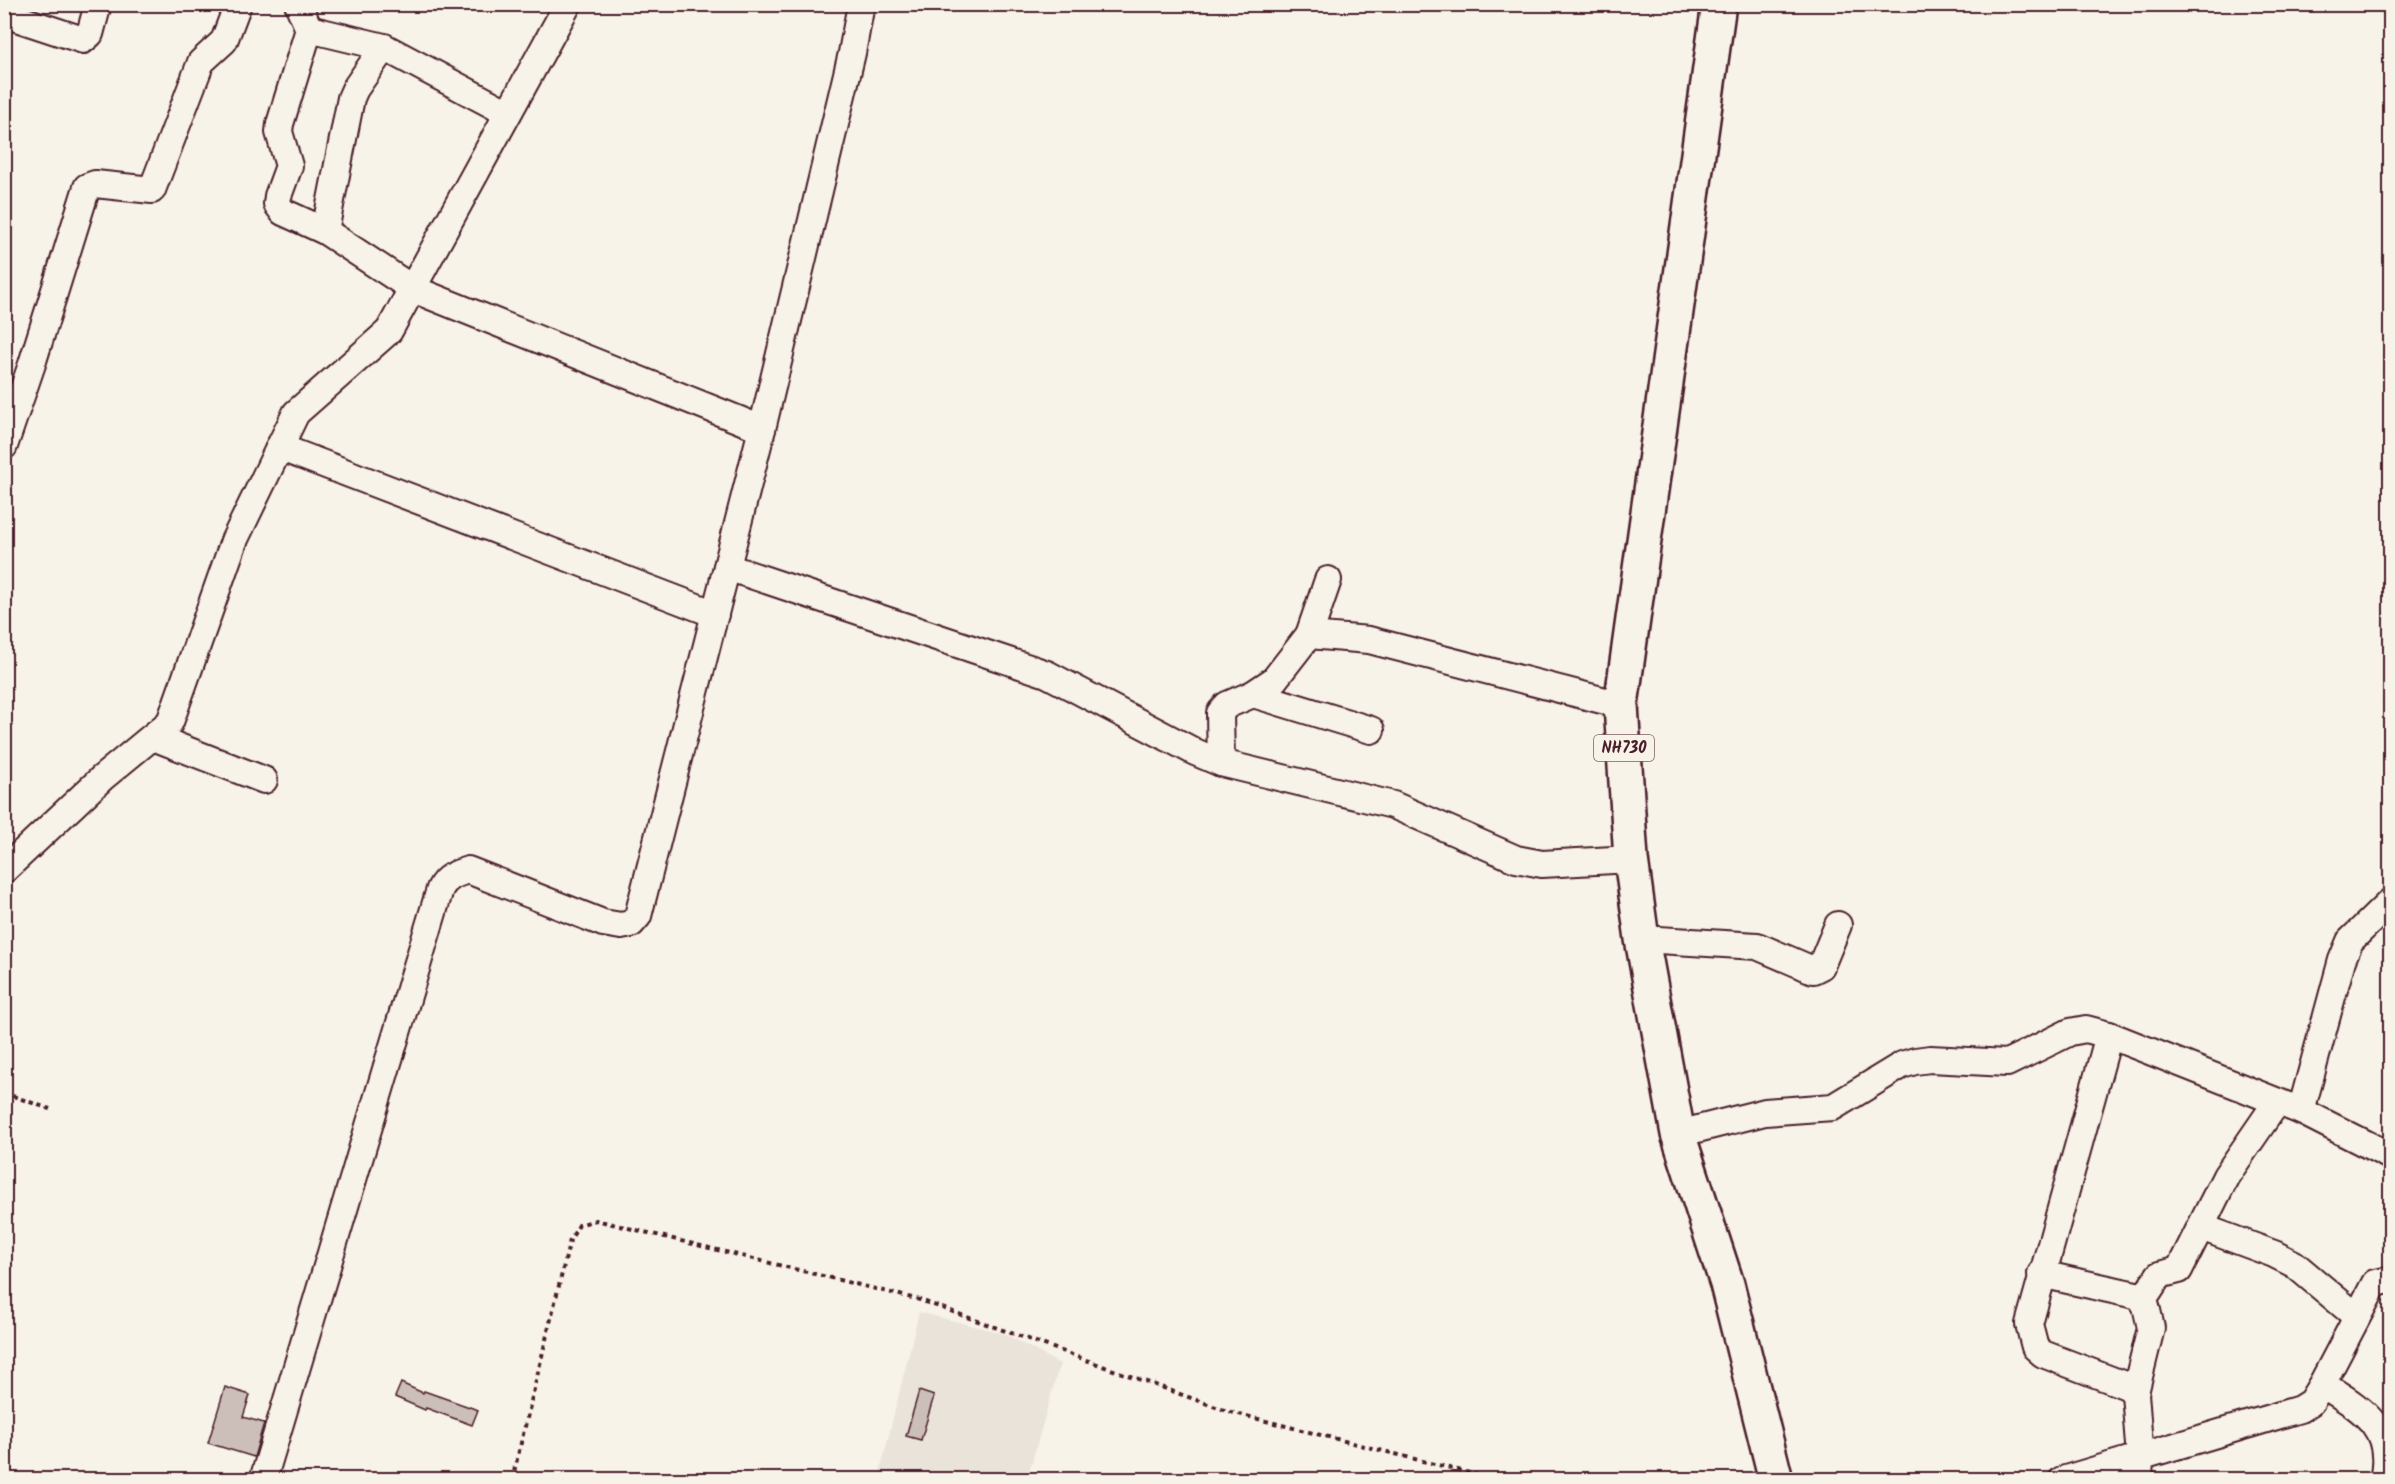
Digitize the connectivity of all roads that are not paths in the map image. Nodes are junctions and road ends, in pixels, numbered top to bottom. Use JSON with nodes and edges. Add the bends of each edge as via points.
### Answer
{"nodes":[{"id":1,"x":98,"y":4,"type":"edge"},
{"id":2,"x":238,"y":4,"type":"edge"},
{"id":3,"x":298,"y":4,"type":"edge"},
{"id":4,"x":568,"y":4,"type":"edge"},
{"id":5,"x":861,"y":4,"type":"edge"},
{"id":6,"x":1719,"y":4,"type":"edge"},
{"id":7,"x":9,"y":12,"type":"edge"},
{"id":8,"x":309,"y":29,"type":"junction"},
{"id":9,"x":384,"y":47,"type":"junction"},
{"id":10,"x":508,"y":112,"type":"junction"},
{"id":11,"x":325,"y":231,"type":"junction"},
{"id":12,"x":413,"y":289,"type":"junction"},
{"id":13,"x":762,"y":429,"type":"junction"},
{"id":14,"x":4,"y":446,"type":"edge"},
{"id":15,"x":279,"y":447,"type":"junction"},
{"id":16,"x":727,"y":567,"type":"junction"},
{"id":17,"x":1328,"y":580,"type":"dead end"},
{"id":18,"x":714,"y":614,"type":"junction"},
{"id":19,"x":1309,"y":635,"type":"junction"},
{"id":20,"x":1253,"y":694,"type":"junction"},
{"id":21,"x":1621,"y":705,"type":"junction"},
{"id":22,"x":1371,"y":730,"type":"dead end"},
{"id":23,"x":153,"y":737,"type":"junction"},
{"id":24,"x":1221,"y":763,"type":"junction"},
{"id":25,"x":264,"y":780,"type":"dead end"},
{"id":26,"x":1631,"y":859,"type":"junction"},
{"id":27,"x":4,"y":870,"type":"edge"},
{"id":28,"x":2391,"y":902,"type":"edge"},
{"id":29,"x":1838,"y":925,"type":"dead end"},
{"id":30,"x":1642,"y":939,"type":"junction"},
{"id":31,"x":2109,"y":1035,"type":"junction"},
{"id":32,"x":2277,"y":1102,"type":"junction"},
{"id":33,"x":2301,"y":1112,"type":"junction"},
{"id":34,"x":1678,"y":1134,"type":"junction"},
{"id":35,"x":2391,"y":1156,"type":"edge"},
{"id":36,"x":2201,"y":1227,"type":"junction"},
{"id":37,"x":2042,"y":1275,"type":"junction"},
{"id":38,"x":2391,"y":1280,"type":"edge"},
{"id":39,"x":2140,"y":1296,"type":"junction"},
{"id":40,"x":2356,"y":1316,"type":"junction"},
{"id":41,"x":2322,"y":1384,"type":"junction"},
{"id":42,"x":2135,"y":1393,"type":"junction"},
{"id":43,"x":2140,"y":1469,"type":"edge"},
{"id":44,"x":263,"y":1479,"type":"edge"},
{"id":45,"x":1776,"y":1479,"type":"edge"},
{"id":46,"x":2062,"y":1479,"type":"edge"},
{"id":47,"x":2383,"y":1479,"type":"edge"}],
"edges":[{"from":1,"to":7,"type":"street","via":[[90,34],[83,40]]},
{"from":2,"to":14,"type":"street","via":[[224,41],[201,62],[152,190],[95,184],[87,187]]},
{"from":3,"to":8,"type":"street"},
{"from":4,"to":10,"type":"street"},
{"from":5,"to":13,"type":"street"},
{"from":6,"to":21,"type":"highway","number":"NH730"},
{"from":8,"to":9,"type":"street"},
{"from":8,"to":11,"type":"street","via":[[279,132],[289,166],[278,204],[284,212]]},
{"from":9,"to":10,"type":"street"},
{"from":9,"to":11,"type":"street","via":[[351,98]]},
{"from":10,"to":12,"type":"street"},
{"from":11,"to":12,"type":"street"},
{"from":12,"to":13,"type":"street"},
{"from":12,"to":15,"type":"street","via":[[389,331],[296,413]]},
{"from":13,"to":16,"type":"street"},
{"from":15,"to":18,"type":"street"},
{"from":15,"to":23,"type":"street","via":[[234,541],[170,722]]},
{"from":16,"to":18,"type":"street"},
{"from":16,"to":24,"type":"street","via":[[1047,674]]},
{"from":17,"to":19,"type":"street"},
{"from":18,"to":44,"type":"street","via":[[638,916],[631,924],[603,923],[468,870],[444,880]]},
{"from":19,"to":20,"type":"street","via":[[1274,680]]},
{"from":19,"to":21,"type":"street","via":[[1369,640]]},
{"from":20,"to":22,"type":"street"},
{"from":20,"to":24,"type":"street","via":[[1227,705],[1220,713]]},
{"from":21,"to":26,"type":"highway","number":"NH730"},
{"from":23,"to":25,"type":"street"},
{"from":23,"to":27,"type":"street","via":[[102,778]]},
{"from":24,"to":26,"type":"street","via":[[1393,805],[1516,859],[1542,864]]},
{"from":26,"to":30,"type":"highway","number":"NH730"},
{"from":28,"to":33,"type":"street","via":[[2350,941]]},
{"from":29,"to":30,"type":"street","via":[[1821,966],[1813,970],[1757,946]]},
{"from":30,"to":34,"type":"highway","number":"NH730"},
{"from":31,"to":32,"type":"street"},
{"from":31,"to":34,"type":"street","via":[[2086,1029],[2070,1032],[2007,1063],[1915,1061],[1833,1107],[1765,1112]]},
{"from":31,"to":37,"type":"street"},
{"from":32,"to":33,"type":"street"},
{"from":32,"to":36,"type":"street","via":[[2226,1176]]},
{"from":33,"to":35,"type":"street"},
{"from":34,"to":45,"type":"highway","number":"NH730","via":[[1727,1284]]},
{"from":36,"to":39,"type":"street","via":[[2179,1270],[2159,1275],[2148,1292]]},
{"from":36,"to":40,"type":"street","via":[[2294,1264]]},
{"from":37,"to":39,"type":"street"},
{"from":37,"to":42,"type":"street","via":[[2030,1324],[2035,1347],[2043,1354],[2127,1386]]},
{"from":38,"to":40,"type":"street","via":[[2374,1283]]},
{"from":39,"to":42,"type":"street","via":[[2151,1328]]},
{"from":40,"to":41,"type":"street"},
{"from":41,"to":43,"type":"street","via":[[2312,1402],[2300,1409]]},
{"from":41,"to":47,"type":"street","via":[[2363,1410],[2377,1427],[2385,1442],[2387,1462]]},
{"from":42,"to":43,"type":"street"},
{"from":43,"to":46,"type":"street"}]}
